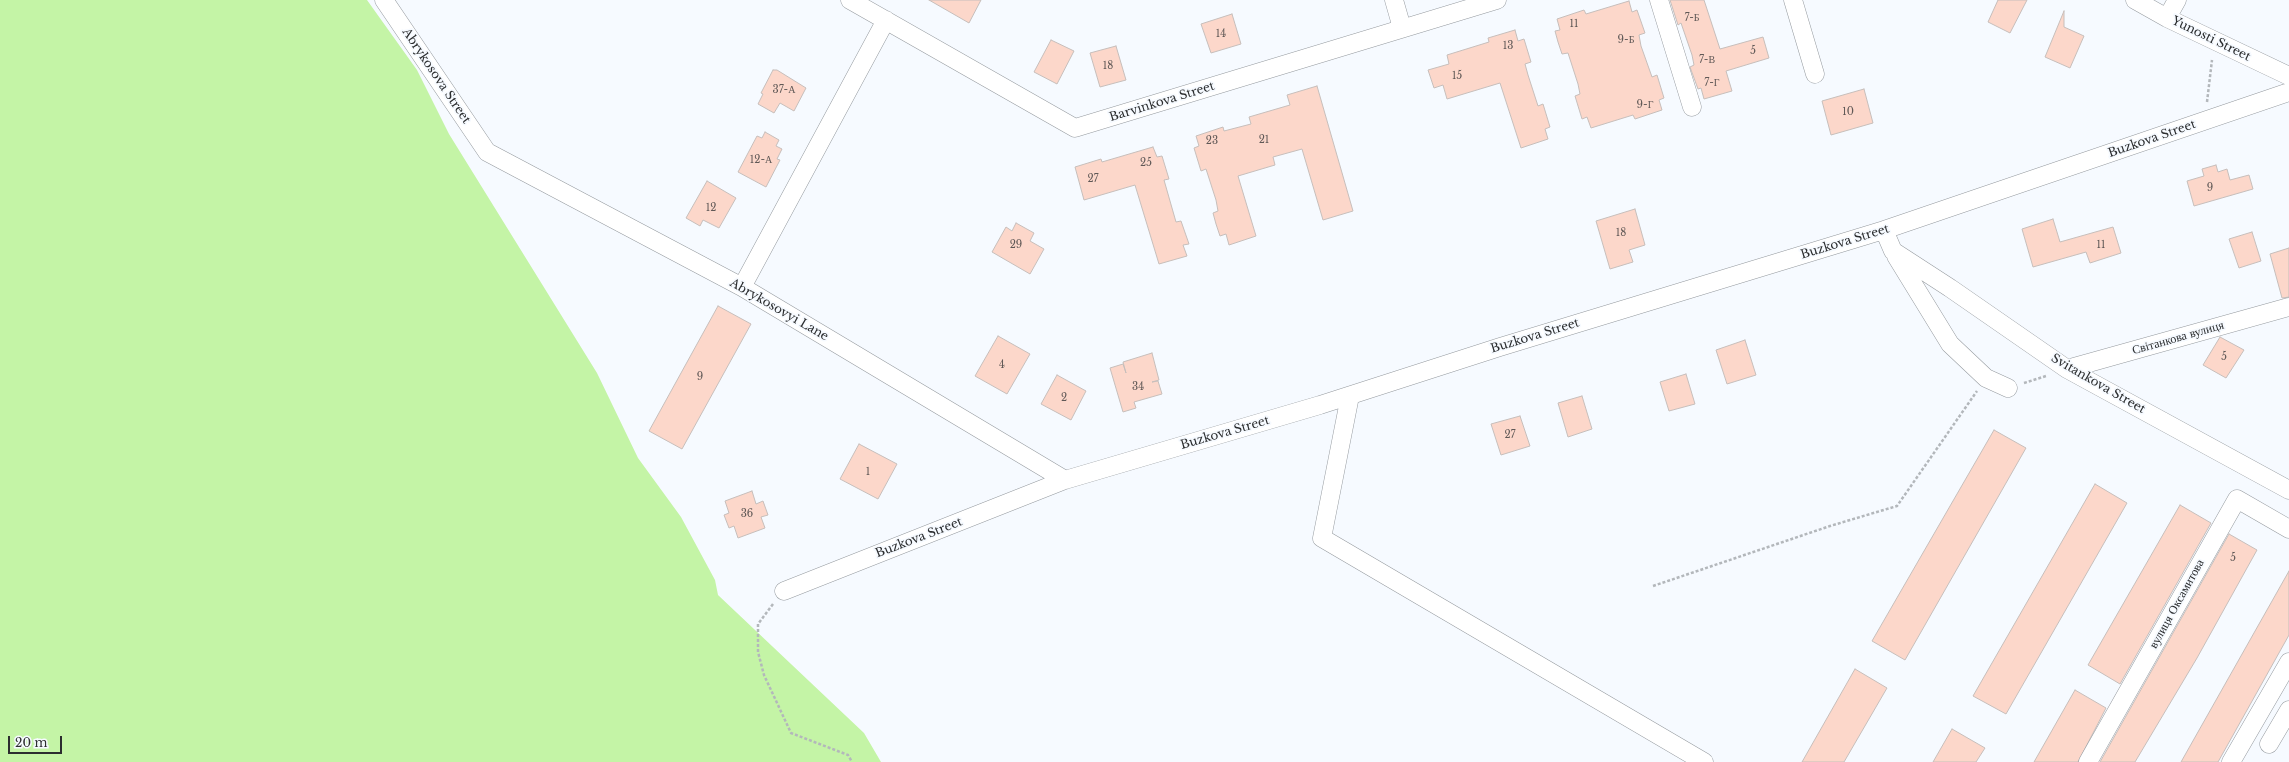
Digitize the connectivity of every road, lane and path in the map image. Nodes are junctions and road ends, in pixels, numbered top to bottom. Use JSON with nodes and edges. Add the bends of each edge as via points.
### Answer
{"nodes":[{"id":1,"x":384,"y":0,"type":"edge"},
{"id":2,"x":850,"y":0,"type":"edge"},
{"id":3,"x":1394,"y":0,"type":"edge"},
{"id":4,"x":1497,"y":0,"type":"edge"},
{"id":5,"x":1659,"y":0,"type":"edge"},
{"id":6,"x":1794,"y":0,"type":"edge"},
{"id":7,"x":2135,"y":0,"type":"edge"},
{"id":8,"x":2177,"y":0,"type":"edge"},
{"id":9,"x":2167,"y":18,"type":"junction"},
{"id":10,"x":886,"y":20,"type":"junction"},
{"id":11,"x":1402,"y":28,"type":"junction"},
{"id":12,"x":2215,"y":41,"type":"junction"},
{"id":13,"x":1815,"y":74,"type":"dead end"},
{"id":14,"x":2289,"y":76,"type":"edge"},
{"id":15,"x":2289,"y":92,"type":"edge"},
{"id":16,"x":1692,"y":107,"type":"dead end"},
{"id":17,"x":2204,"y":121,"type":"junction"},
{"id":18,"x":487,"y":152,"type":"joint"},
{"id":19,"x":1884,"y":230,"type":"junction"},
{"id":20,"x":1893,"y":251,"type":"junction"},
{"id":21,"x":742,"y":287,"type":"junction"},
{"id":22,"x":2289,"y":307,"type":"edge"},
{"id":23,"x":2067,"y":369,"type":"junction"},
{"id":24,"x":1986,"y":378,"type":"junction"},
{"id":25,"x":2008,"y":388,"type":"joint"},
{"id":26,"x":1350,"y":396,"type":"junction"},
{"id":27,"x":1065,"y":480,"type":"junction"},
{"id":28,"x":2289,"y":490,"type":"edge"},
{"id":29,"x":2289,"y":529,"type":"edge"},
{"id":30,"x":1653,"y":586,"type":"dead end"},
{"id":31,"x":784,"y":591,"type":"joint"},
{"id":32,"x":2289,"y":662,"type":"edge"},
{"id":33,"x":2289,"y":710,"type":"edge"},
{"id":34,"x":2269,"y":744,"type":"dead end"},
{"id":35,"x":852,"y":762,"type":"edge"},
{"id":36,"x":1704,"y":762,"type":"edge"},
{"id":37,"x":2088,"y":762,"type":"edge"},
{"id":38,"x":2231,"y":762,"type":"edge"}],
"edges":[{"from":1,"to":18,"type":"street","name":"Abrykosova Street"},
{"from":2,"to":10,"type":"street","name":"Barvinkova Street"},
{"from":3,"to":11,"type":"street"},
{"from":4,"to":11,"type":"street","name":"Barvinkova Street"},
{"from":5,"to":16,"type":"street"},
{"from":6,"to":13,"type":"street"},
{"from":7,"to":9,"type":"street","name":"Yunosti Street"},
{"from":8,"to":9,"type":"street"},
{"from":9,"to":12,"type":"street","name":"Yunosti Street"},
{"from":10,"to":11,"type":"street","name":"Barvinkova Street","via":[[1076,128]]},
{"from":10,"to":21,"type":"street"},
{"from":12,"to":14,"type":"street","name":"Yunosti Street"},
{"from":12,"to":17,"type":"path"},
{"from":15,"to":17,"type":"street","name":"Buzkova Street"},
{"from":17,"to":19,"type":"street","name":"Buzkova Street"},
{"from":18,"to":21,"type":"street","name":"Abrykosovyi Lane"},
{"from":19,"to":20,"type":"street"},
{"from":19,"to":26,"type":"street","name":"Buzkova Street","via":[[1500,347]]},
{"from":20,"to":23,"type":"street","name":"Svitankova Street"},
{"from":20,"to":24,"type":"street","via":[[1950,344]]},
{"from":21,"to":27,"type":"street","name":"Abrykosovyi Lane"},
{"from":22,"to":23,"type":"street","name":"Світанкова вулиця"},
{"from":23,"to":25,"type":"path"},
{"from":23,"to":28,"type":"street","name":"Svitankova Street"},
{"from":24,"to":25,"type":"street"},
{"from":24,"to":30,"type":"path","via":[[1897,506]]},
{"from":26,"to":27,"type":"street","name":"Buzkova Street"},
{"from":26,"to":36,"type":"street","via":[[1322,538]]},
{"from":27,"to":31,"type":"street","name":"Buzkova Street"},
{"from":29,"to":37,"type":"street","name":"вулиця Оксамитова","via":[[2237,499]]},
{"from":31,"to":35,"type":"path","via":[[758,624],[758,652],[764,675],[791,733],[848,755]]},
{"from":32,"to":38,"type":"street"},
{"from":33,"to":34,"type":"street"}]}
